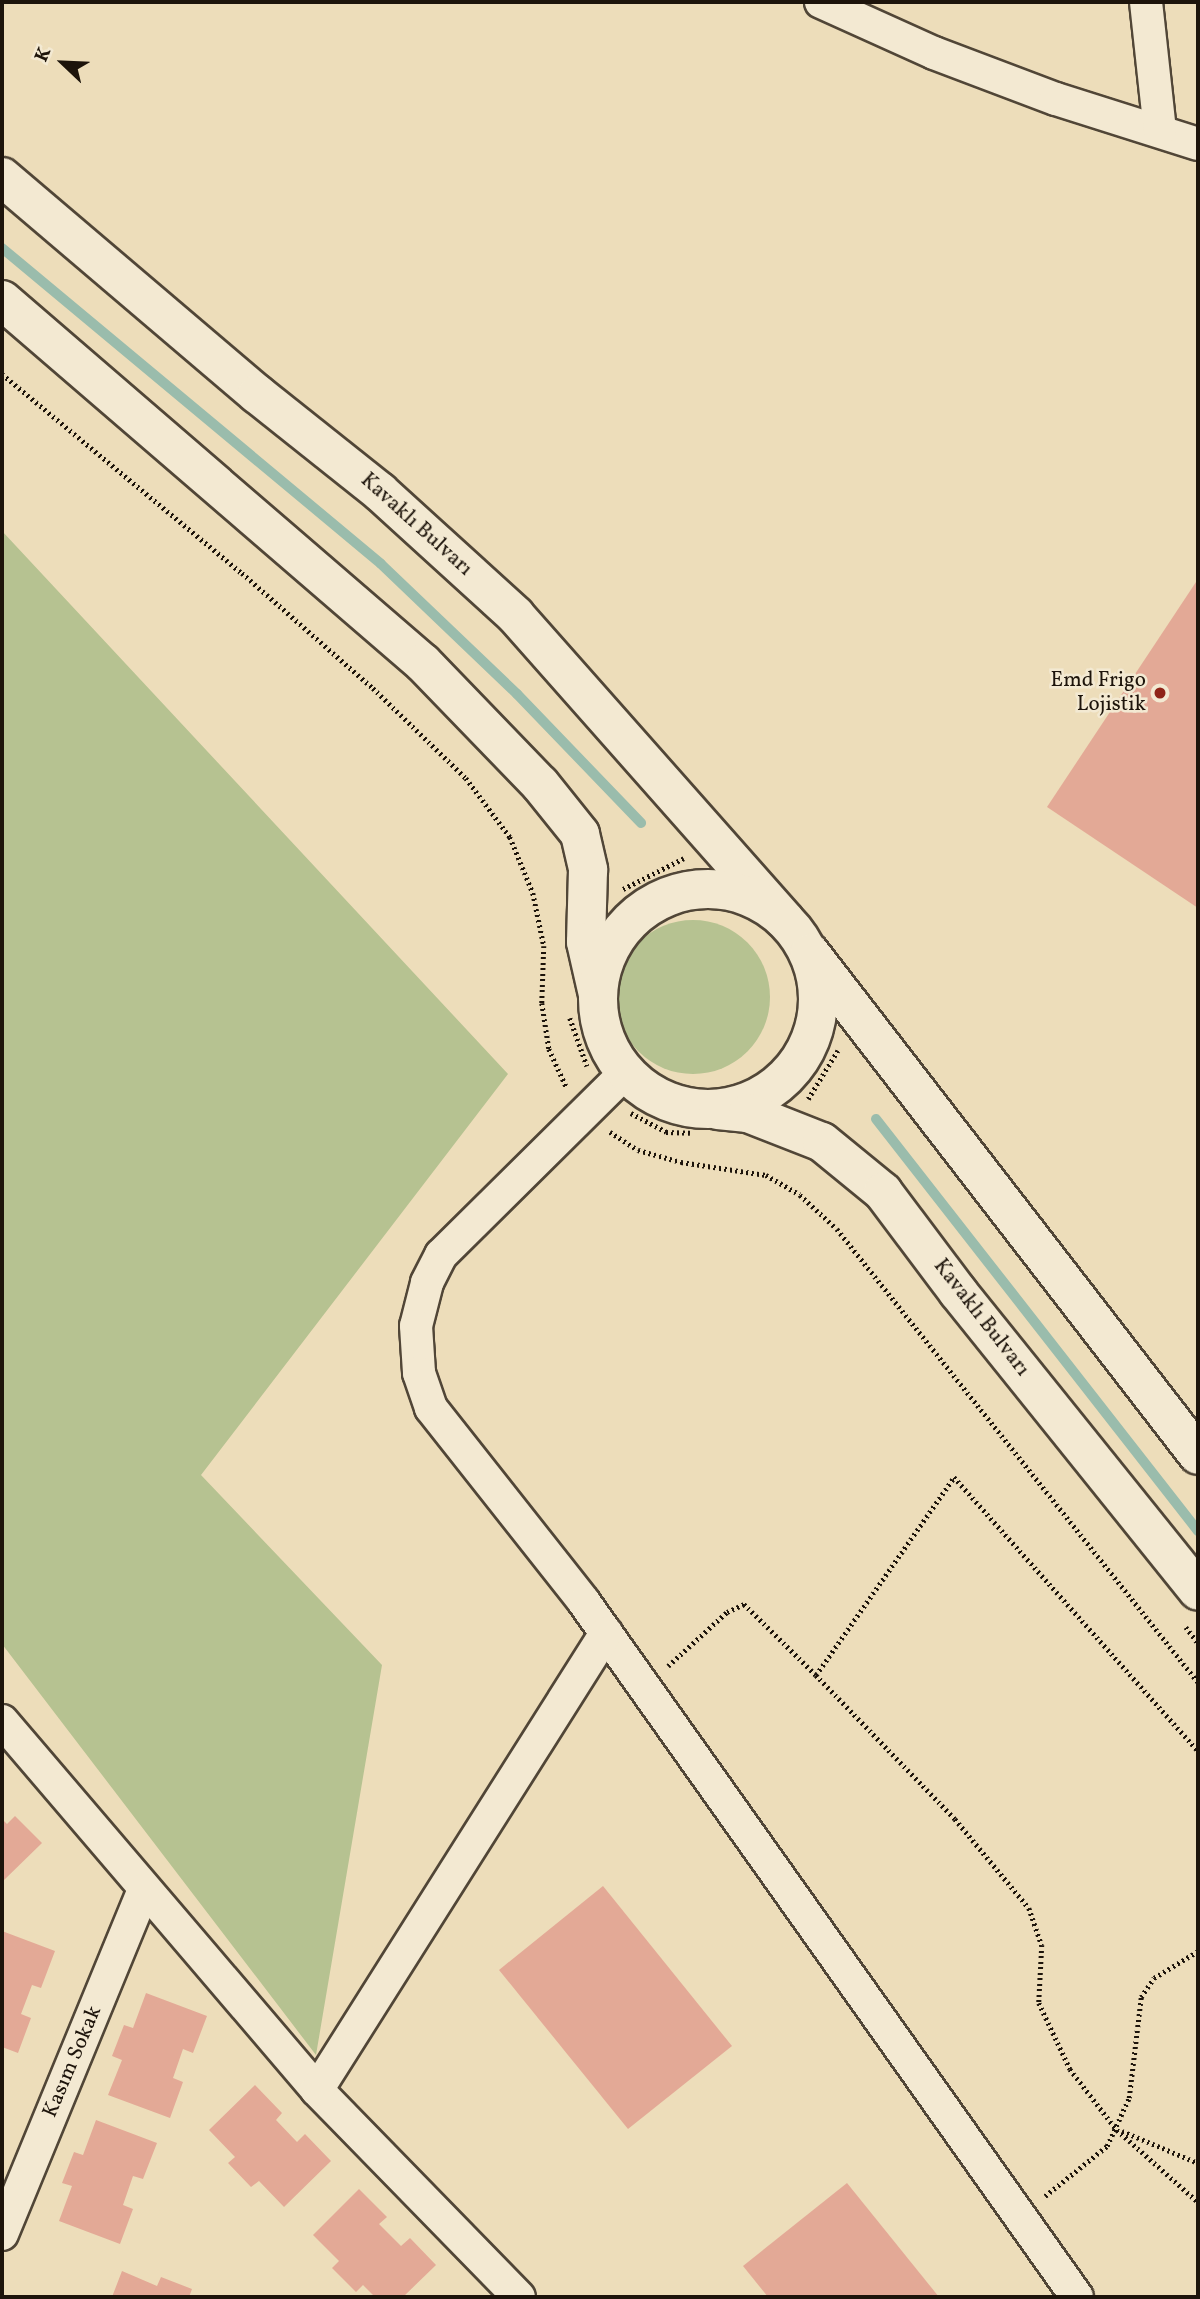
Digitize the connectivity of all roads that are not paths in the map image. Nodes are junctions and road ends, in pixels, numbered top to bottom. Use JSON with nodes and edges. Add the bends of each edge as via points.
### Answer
{"nodes":[{"id":1,"x":821,"y":2,"type":"edge"},
{"id":2,"x":1146,"y":2,"type":"edge"},
{"id":3,"x":1160,"y":130,"type":"junction"},
{"id":4,"x":1198,"y":144,"type":"edge"},
{"id":5,"x":2,"y":177,"type":"edge"},
{"id":6,"x":2,"y":300,"type":"edge"},
{"id":7,"x":796,"y":934,"type":"junction"},
{"id":8,"x":597,"y":995,"type":"junction"},
{"id":9,"x":626,"y":1072,"type":"junction"},
{"id":10,"x":718,"y":1110,"type":"junction"},
{"id":11,"x":1198,"y":1455,"type":"edge"},
{"id":12,"x":1198,"y":1591,"type":"edge"},
{"id":13,"x":606,"y":1633,"type":"junction"},
{"id":14,"x":2,"y":1721,"type":"edge"},
{"id":15,"x":144,"y":1890,"type":"junction"},
{"id":16,"x":317,"y":2090,"type":"junction"},
{"id":17,"x":2,"y":2234,"type":"edge"},
{"id":18,"x":519,"y":2297,"type":"edge"},
{"id":19,"x":1077,"y":2297,"type":"edge"}],
"edges":[{"from":1,"to":3,"type":"street","via":[[934,53]]},
{"from":2,"to":3,"type":"street"},
{"from":3,"to":4,"type":"street"},
{"from":5,"to":7,"type":"main road","name":"Kavaklı Bulvarı","via":[[380,492],[515,615]]},
{"from":6,"to":8,"type":"main road","name":"Kavaklı Bulvarı","via":[[423,663],[540,784],[580,834],[588,870],[586,942]]},
{"from":7,"to":8,"type":"main road","name":"Kavaklı Bulvarı","via":[[756,899],[722,889],[687,891],[653,903],[625,927],[605,959]]},
{"from":7,"to":10,"type":"main road","name":"Kavaklı Bulvarı","via":[[818,982],[817,1018],[806,1051],[784,1080],[754,1100]]},
{"from":7,"to":11,"type":"main road","name":"Kavaklı Bulvarı"},
{"from":8,"to":9,"type":"main road","name":"Kavaklı Bulvarı","via":[[603,1033]]},
{"from":9,"to":10,"type":"main road","name":"Kavaklı Bulvarı","via":[[647,1092],[681,1107]]},
{"from":9,"to":13,"type":"street","via":[[441,1255],[427,1283],[416,1326],[419,1373],[430,1408],[508,1501]]},
{"from":10,"to":12,"type":"main road","name":"Kavaklı Bulvarı","via":[[748,1114],[822,1142],[883,1192]]},
{"from":13,"to":16,"type":"street"},
{"from":13,"to":19,"type":"street"},
{"from":14,"to":15,"type":"street"},
{"from":15,"to":16,"type":"street"},
{"from":15,"to":17,"type":"street","name":"Kasım Sokak"},
{"from":16,"to":18,"type":"street"}]}
